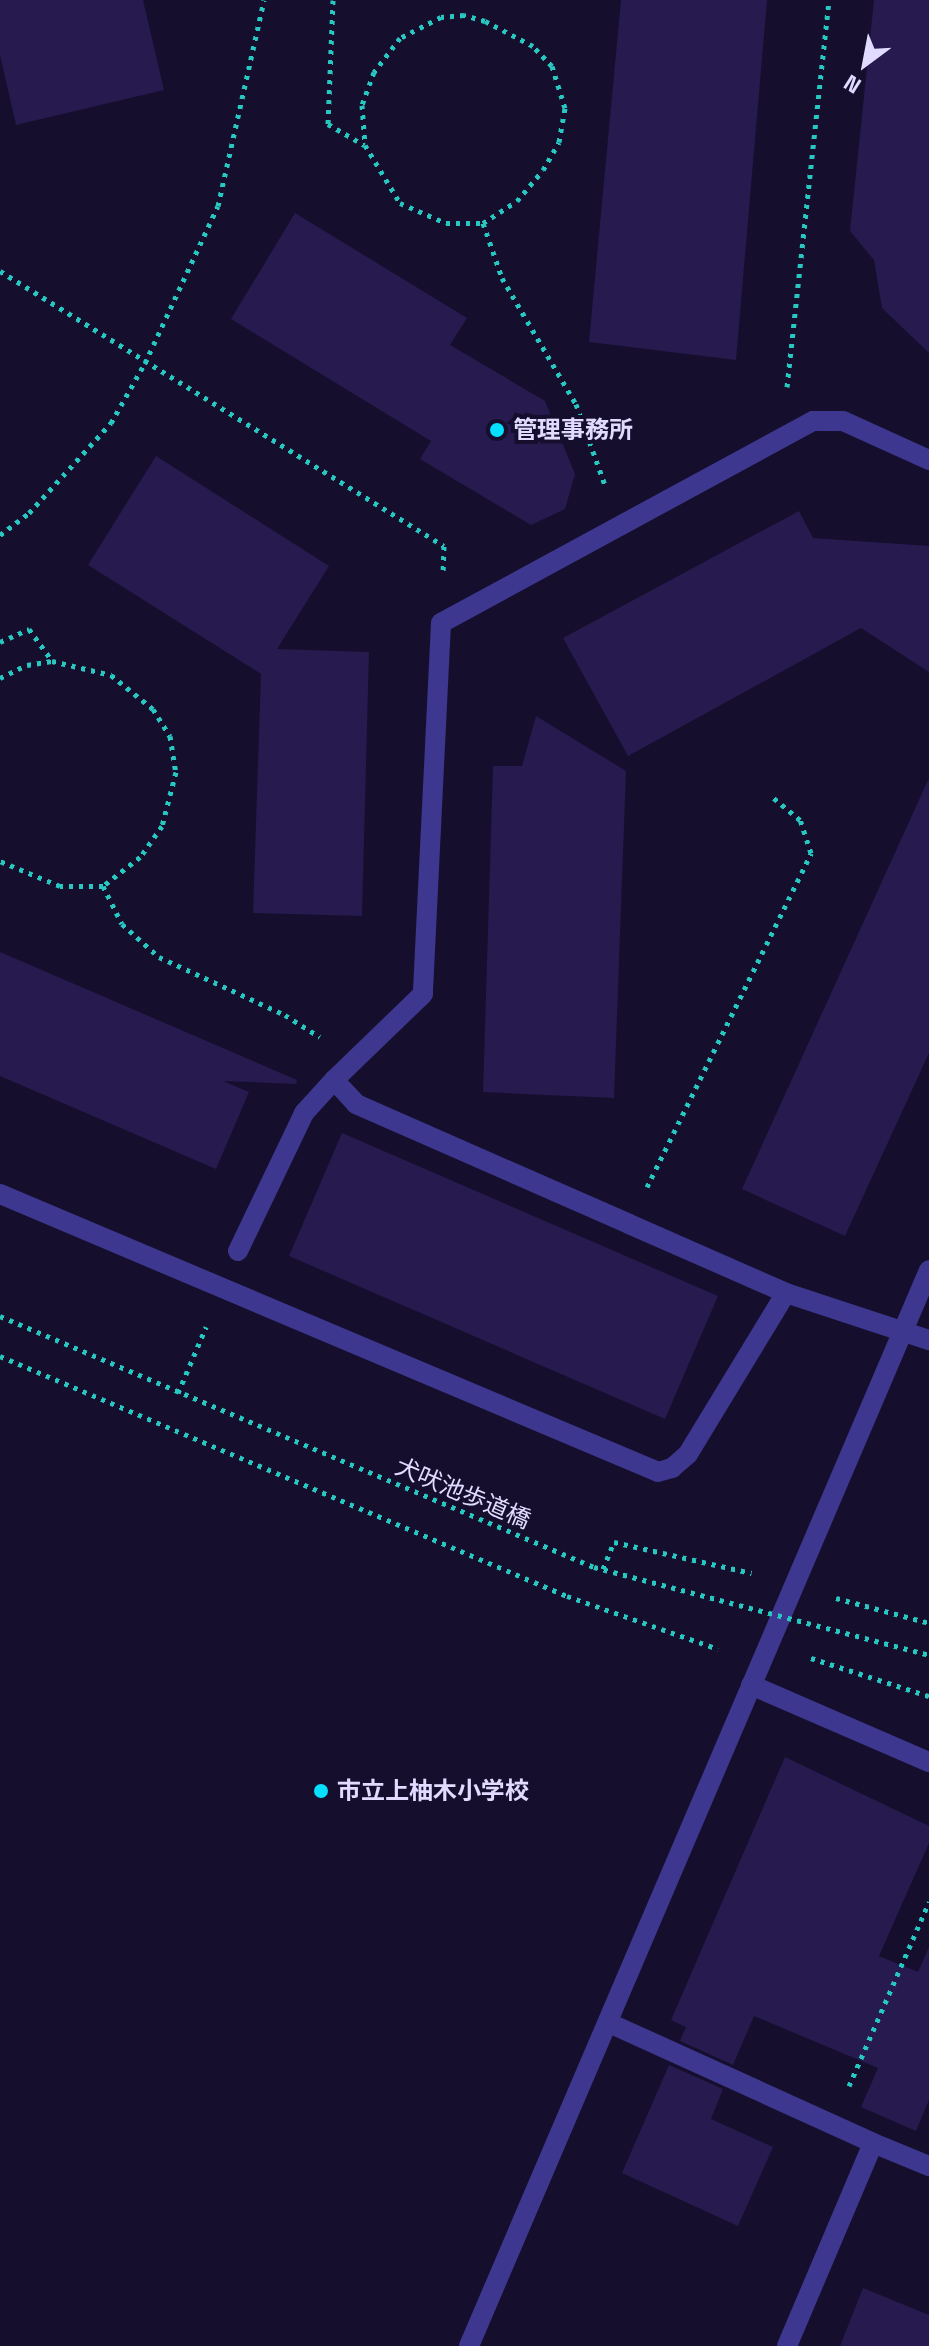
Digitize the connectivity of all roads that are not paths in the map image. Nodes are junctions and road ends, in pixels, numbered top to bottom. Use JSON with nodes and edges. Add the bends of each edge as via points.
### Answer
{"nodes":[{"id":1,"x":929,"y":460,"type":"edge"},
{"id":2,"x":334,"y":1080,"type":"junction"},
{"id":3,"x":0,"y":1194,"type":"edge"},
{"id":4,"x":238,"y":1251,"type":"dead end"},
{"id":5,"x":929,"y":1270,"type":"edge"},
{"id":6,"x":786,"y":1293,"type":"junction"},
{"id":7,"x":903,"y":1329,"type":"junction"},
{"id":8,"x":929,"y":1340,"type":"edge"},
{"id":9,"x":751,"y":1685,"type":"junction"},
{"id":10,"x":929,"y":1762,"type":"edge"},
{"id":11,"x":609,"y":2023,"type":"junction"},
{"id":12,"x":873,"y":2143,"type":"junction"},
{"id":13,"x":929,"y":2166,"type":"edge"},
{"id":14,"x":469,"y":2346,"type":"edge"},
{"id":15,"x":787,"y":2346,"type":"edge"}],
"edges":[{"from":1,"to":2,"type":"street","via":[[827,417],[441,623],[423,994]]},
{"from":2,"to":4,"type":"street","via":[[304,1113]]},
{"from":2,"to":6,"type":"street","via":[[356,1104]]},
{"from":3,"to":6,"type":"street","via":[[658,1472],[688,1454]]},
{"from":5,"to":7,"type":"street"},
{"from":6,"to":7,"type":"street"},
{"from":7,"to":8,"type":"street"},
{"from":7,"to":9,"type":"street"},
{"from":9,"to":10,"type":"street"},
{"from":9,"to":11,"type":"street"},
{"from":11,"to":12,"type":"street"},
{"from":11,"to":14,"type":"street"},
{"from":12,"to":13,"type":"street"},
{"from":12,"to":15,"type":"street"}]}
